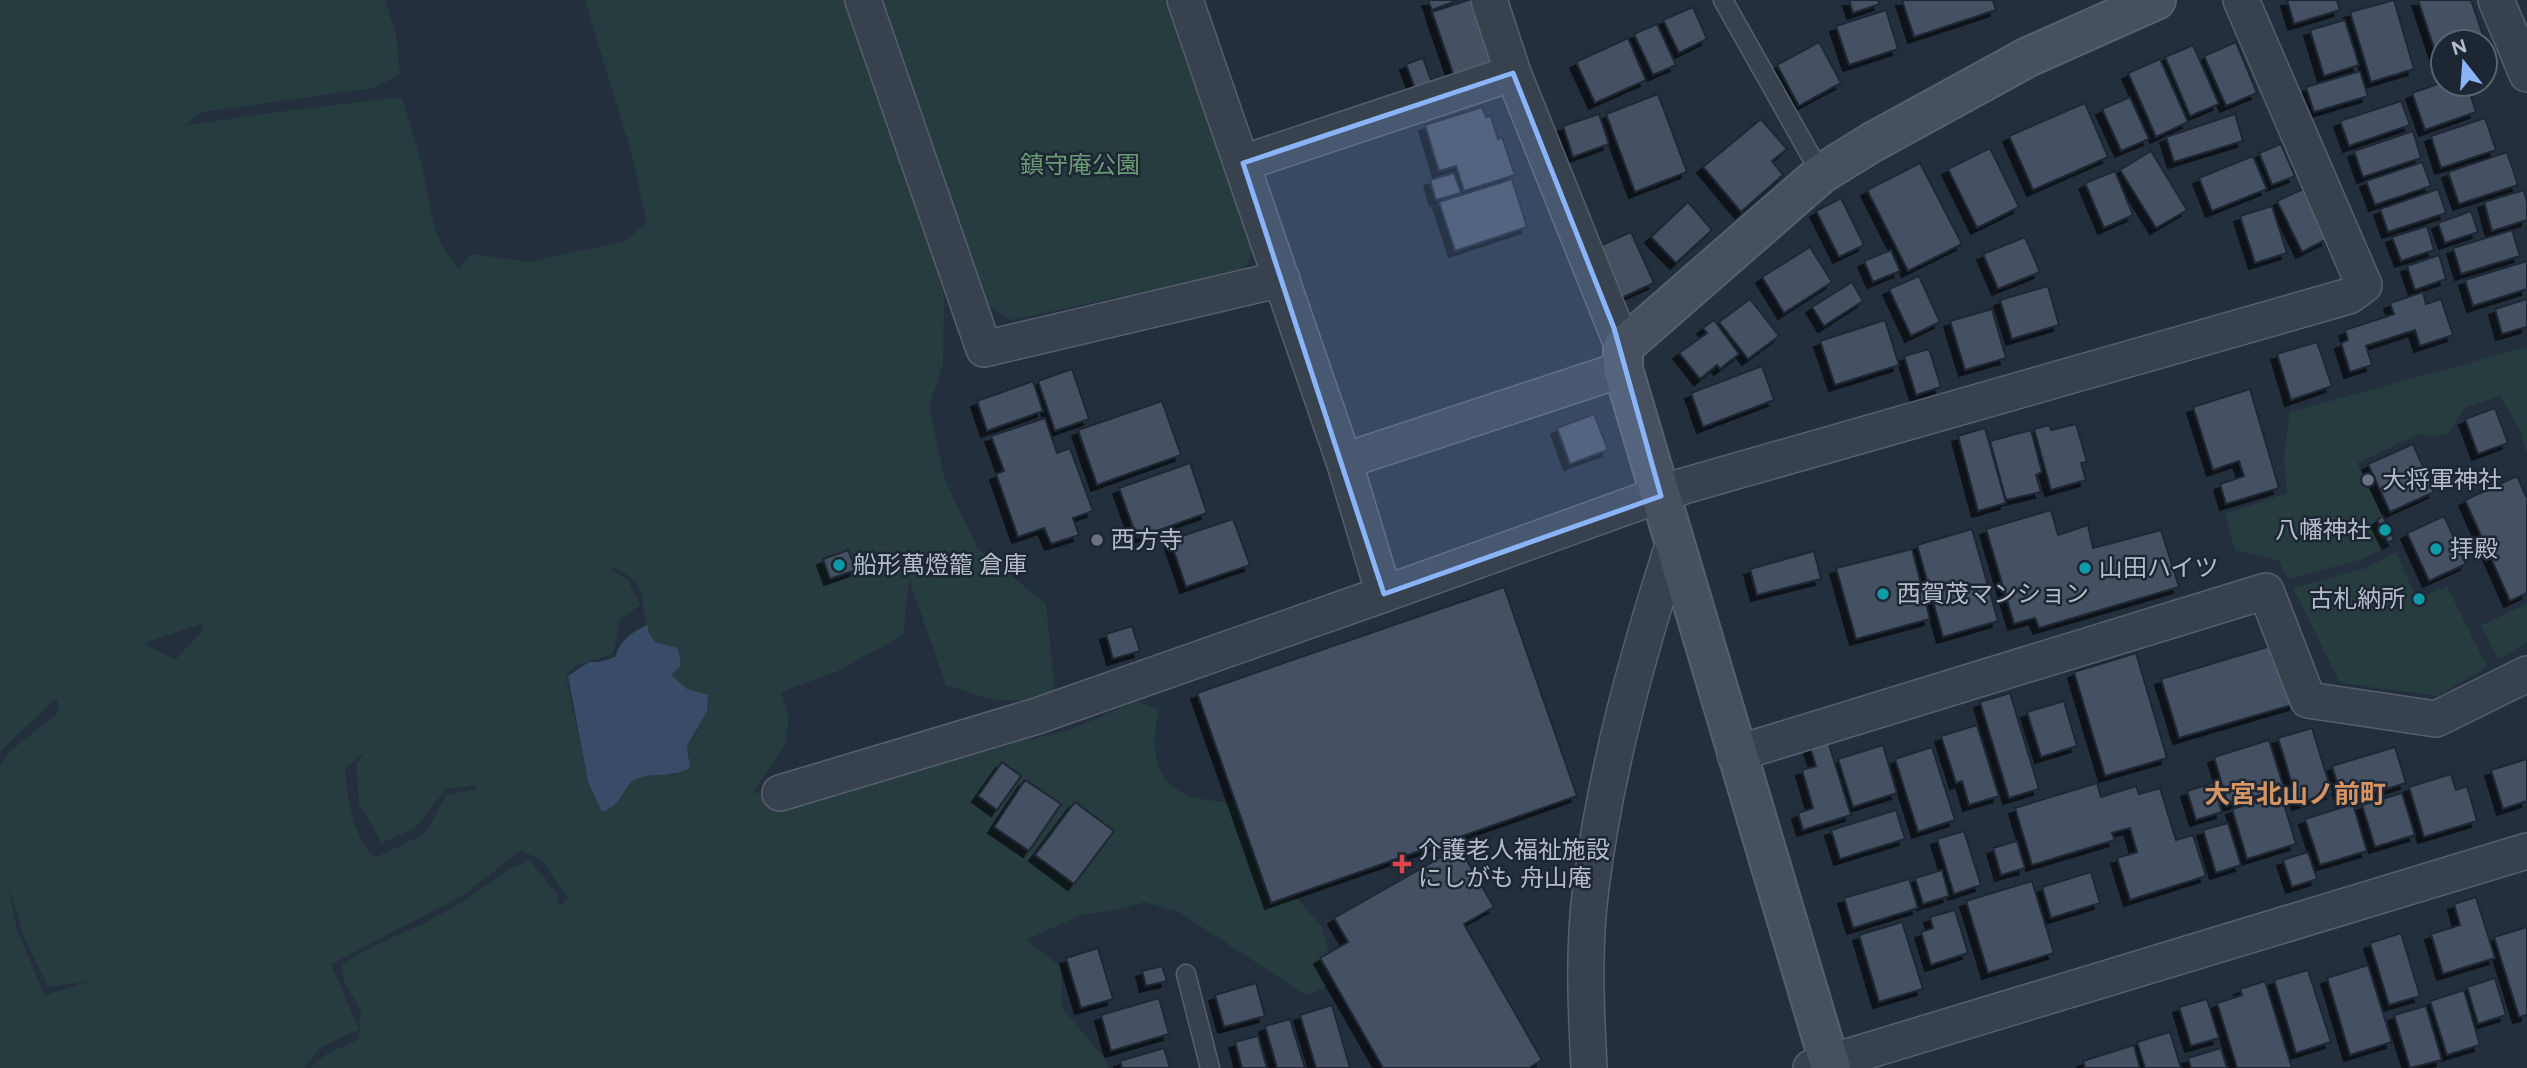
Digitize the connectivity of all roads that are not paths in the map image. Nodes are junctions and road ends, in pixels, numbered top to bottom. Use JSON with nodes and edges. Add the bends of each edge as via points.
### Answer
{"nodes":[{"id":1,"x":863,"y":0,"type":"edge"},
{"id":2,"x":1185,"y":0,"type":"edge"},
{"id":3,"x":1489,"y":0,"type":"edge"},
{"id":4,"x":1723,"y":0,"type":"edge"},
{"id":5,"x":2156,"y":0,"type":"edge"},
{"id":6,"x":2241,"y":0,"type":"edge"},
{"id":7,"x":2497,"y":0,"type":"edge"},
{"id":8,"x":1513,"y":73,"type":"junction"},
{"id":9,"x":2527,"y":74,"type":"edge"},
{"id":10,"x":1243,"y":163,"type":"junction"},
{"id":11,"x":1821,"y":174,"type":"junction"},
{"id":12,"x":1282,"y":279,"type":"junction"},
{"id":13,"x":1623,"y":358,"type":"junction"},
{"id":14,"x":1344,"y":461,"type":"junction"},
{"id":15,"x":1661,"y":496,"type":"junction"},
{"id":16,"x":1675,"y":539,"type":"junction"},
{"id":17,"x":1384,"y":594,"type":"junction"},
{"id":18,"x":2527,"y":674,"type":"edge"},
{"id":19,"x":1735,"y":754,"type":"junction"},
{"id":20,"x":780,"y":793,"type":"dead end"},
{"id":21,"x":2527,"y":851,"type":"edge"},
{"id":22,"x":1186,"y":974,"type":"dead end"},
{"id":23,"x":1824,"y":1066,"type":"edge"},
{"id":24,"x":1210,"y":1068,"type":"edge"},
{"id":25,"x":1589,"y":1068,"type":"edge"}],
"edges":[{"from":1,"to":12,"type":"street","via":[[984,349]]},
{"from":2,"to":10,"type":"street"},
{"from":3,"to":8,"type":"street"},
{"from":4,"to":11,"type":"lane"},
{"from":5,"to":11,"type":"street","via":[[2028,57]]},
{"from":6,"to":15,"type":"street","via":[[2364,285],[2349,296]]},
{"from":7,"to":9,"type":"street"},
{"from":8,"to":10,"type":"street"},
{"from":8,"to":13,"type":"street"},
{"from":10,"to":12,"type":"street"},
{"from":11,"to":13,"type":"street"},
{"from":12,"to":14,"type":"street"},
{"from":13,"to":14,"type":"street"},
{"from":13,"to":15,"type":"street"},
{"from":14,"to":17,"type":"street"},
{"from":15,"to":16,"type":"street"},
{"from":15,"to":17,"type":"street"},
{"from":16,"to":19,"type":"street"},
{"from":16,"to":25,"type":"street","via":[[1610,766],[1590,889],[1585,989]]},
{"from":17,"to":20,"type":"street","via":[[1037,716]]},
{"from":18,"to":19,"type":"street","via":[[2436,719],[2308,700],[2266,592]]},
{"from":19,"to":23,"type":"street"},
{"from":21,"to":23,"type":"street"},
{"from":22,"to":24,"type":"lane"}]}
